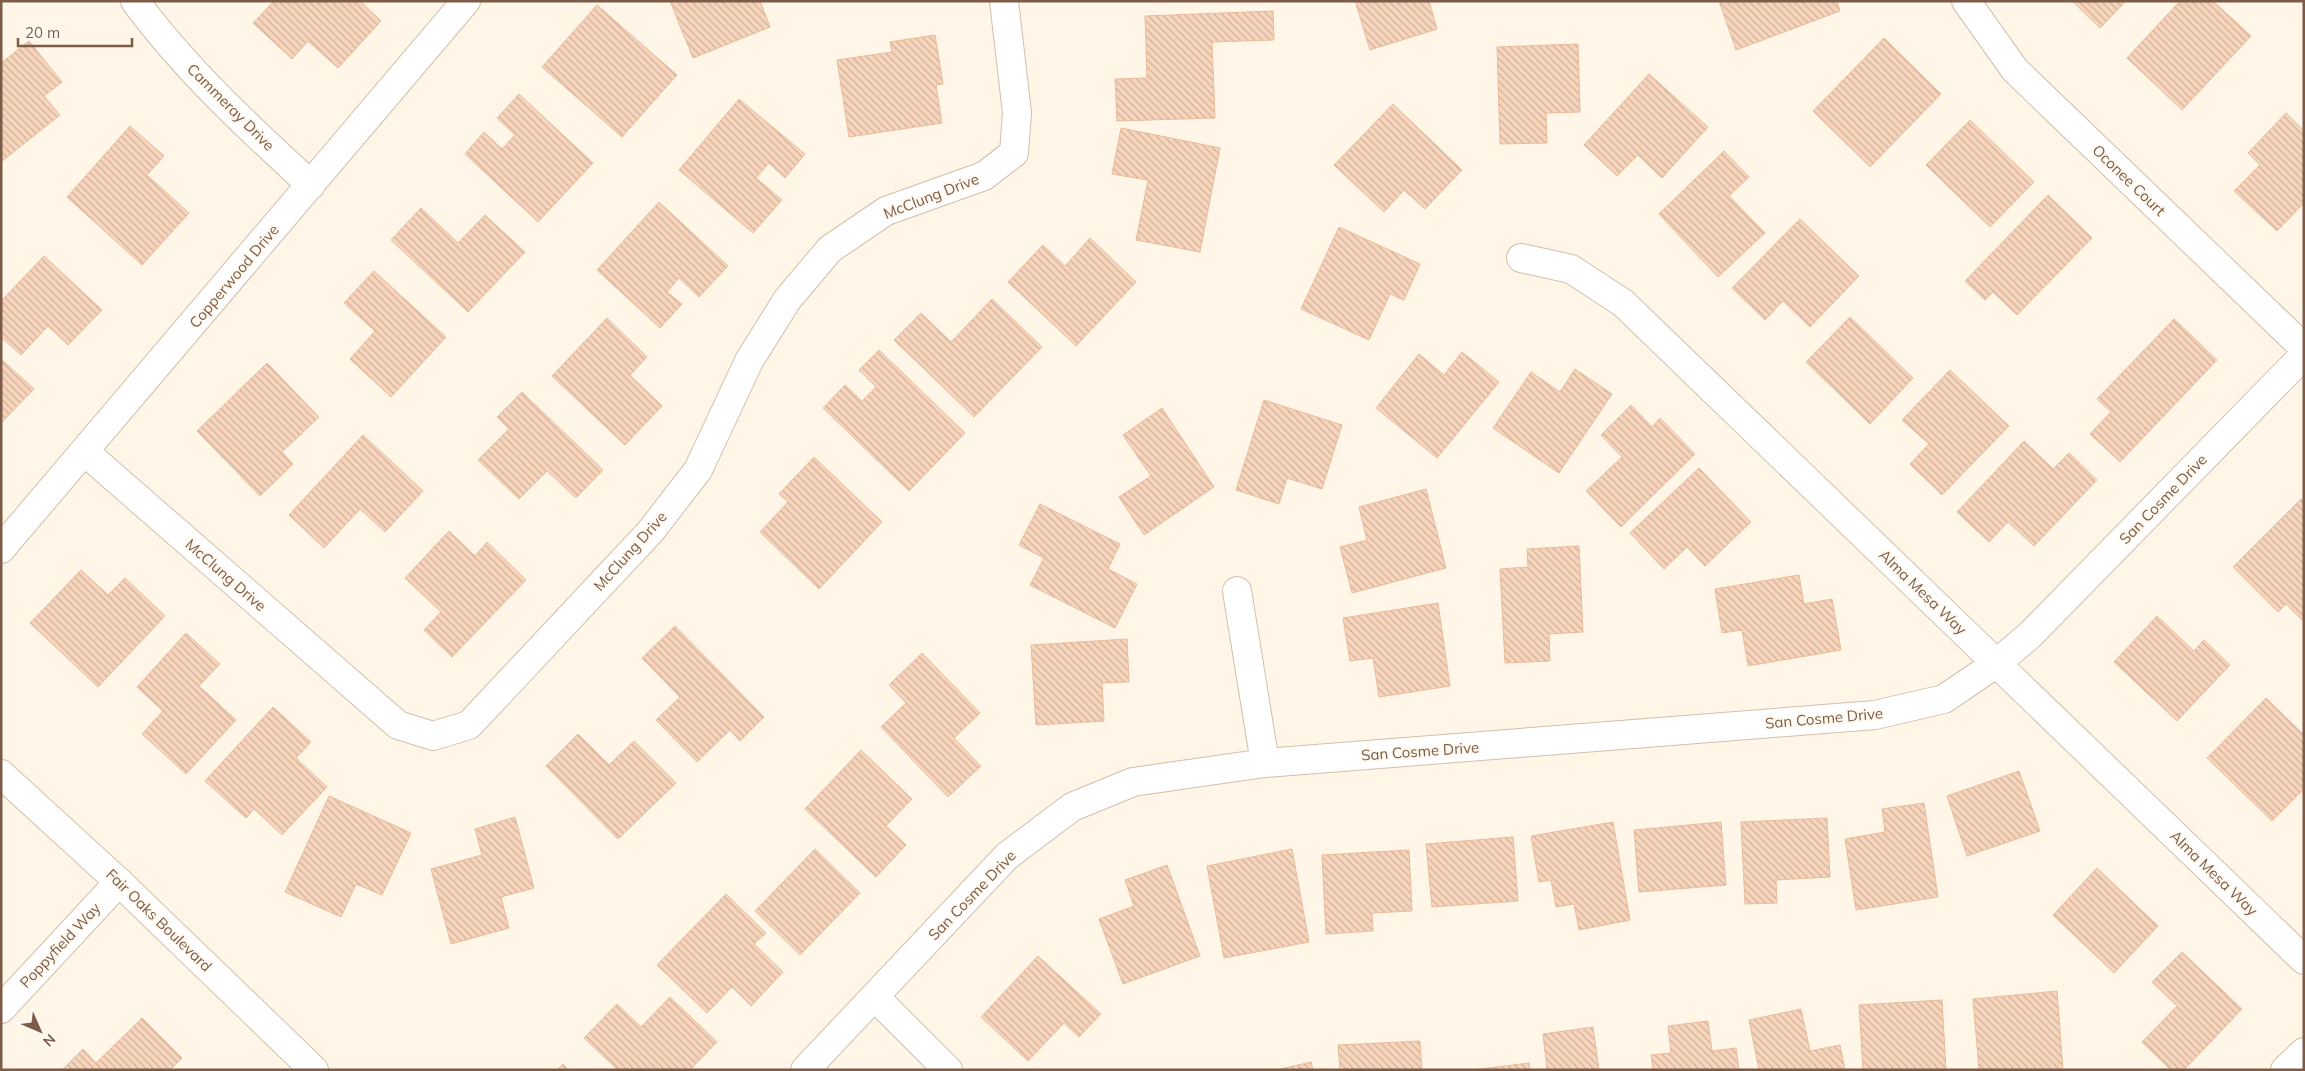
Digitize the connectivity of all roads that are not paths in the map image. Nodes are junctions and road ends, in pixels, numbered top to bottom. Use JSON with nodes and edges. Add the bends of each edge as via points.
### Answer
{"nodes":[{"id":1,"x":136,"y":1,"type":"edge"},
{"id":2,"x":466,"y":1,"type":"edge"},
{"id":3,"x":1004,"y":1,"type":"edge"},
{"id":4,"x":1966,"y":1,"type":"edge"},
{"id":5,"x":311,"y":185,"type":"junction"},
{"id":6,"x":1521,"y":258,"type":"dead end"},
{"id":7,"x":2304,"y":348,"type":"edge"},
{"id":8,"x":2304,"y":355,"type":"edge"},
{"id":9,"x":84,"y":452,"type":"junction"},
{"id":10,"x":1,"y":549,"type":"edge"},
{"id":11,"x":1237,"y":591,"type":"dead end"},
{"id":12,"x":1997,"y":663,"type":"junction"},
{"id":13,"x":1265,"y":763,"type":"junction"},
{"id":14,"x":1,"y":774,"type":"edge"},
{"id":15,"x":119,"y":882,"type":"junction"},
{"id":16,"x":2304,"y":960,"type":"edge"},
{"id":17,"x":875,"y":997,"type":"junction"},
{"id":18,"x":1,"y":1009,"type":"edge"},
{"id":19,"x":2304,"y":1052,"type":"edge"},
{"id":20,"x":314,"y":1070,"type":"edge"},
{"id":21,"x":805,"y":1070,"type":"edge"},
{"id":22,"x":948,"y":1070,"type":"edge"},
{"id":23,"x":2285,"y":1070,"type":"edge"}],
"edges":[{"from":1,"to":5,"type":"street","name":"Cammeray Drive","via":[[158,32],[200,77]]},
{"from":2,"to":5,"type":"street","name":"Copperwood Drive"},
{"from":3,"to":9,"type":"street","name":"McClung Drive","via":[[1017,113],[1014,153],[984,176],[886,210],[830,249],[787,300],[749,361],[698,470],[650,532],[469,724],[433,736],[398,725]]},
{"from":4,"to":7,"type":"street","name":"Oconee Court","via":[[2015,70]]},
{"from":5,"to":9,"type":"street","name":"Copperwood Drive"},
{"from":6,"to":12,"type":"street","name":"Alma Mesa Way","via":[[1571,268],[1623,303]]},
{"from":8,"to":12,"type":"street","name":"San Cosme Drive","via":[[2030,635]]},
{"from":9,"to":10,"type":"street","name":"Copperwood Drive"},
{"from":11,"to":13,"type":"street"},
{"from":12,"to":13,"type":"street","name":"San Cosme Drive","via":[[1944,699],[1875,715]]},
{"from":12,"to":16,"type":"street","name":"Alma Mesa Way"},
{"from":13,"to":17,"type":"street","name":"San Cosme Drive","via":[[1133,782],[1072,807],[1007,856]]},
{"from":14,"to":15,"type":"street","name":"Fair Oaks Boulevard"},
{"from":15,"to":18,"type":"street","name":"Poppyfield Way"},
{"from":15,"to":20,"type":"street","name":"Fair Oaks Boulevard"},
{"from":17,"to":21,"type":"street","name":"San Cosme Drive"},
{"from":17,"to":22,"type":"street"},
{"from":19,"to":23,"type":"street"}]}
